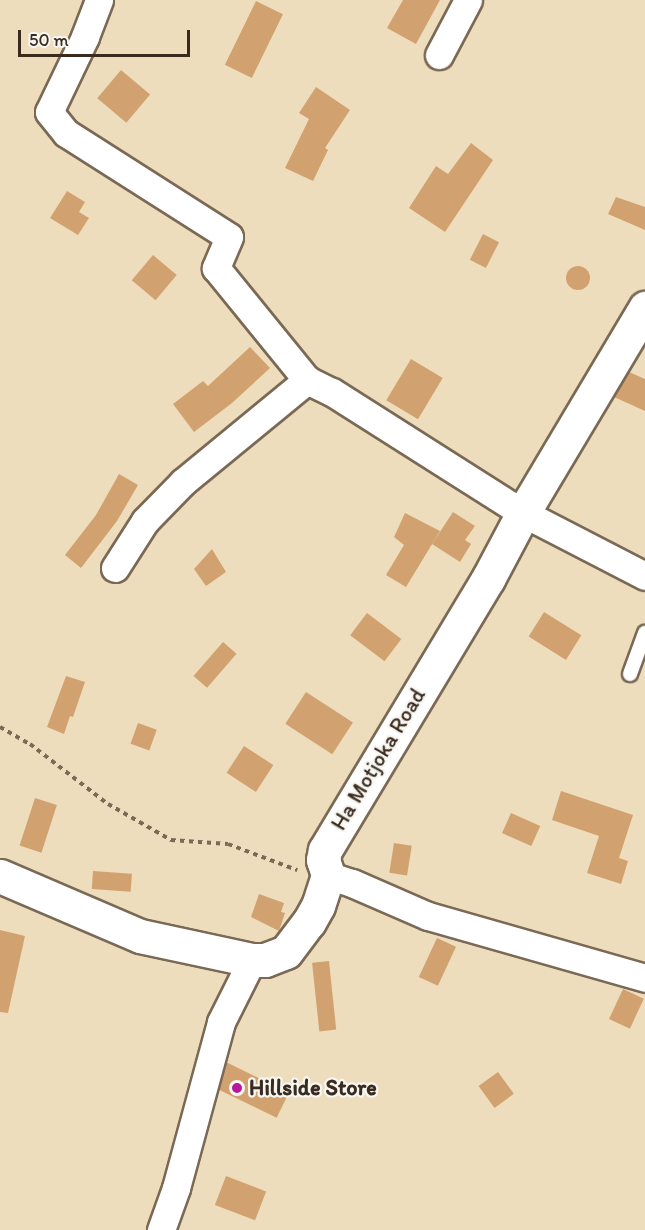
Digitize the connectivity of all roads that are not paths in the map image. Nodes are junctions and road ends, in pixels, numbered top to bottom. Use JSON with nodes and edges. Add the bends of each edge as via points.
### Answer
{"nodes":[{"id":1,"x":99,"y":0,"type":"edge"},
{"id":2,"x":468,"y":0,"type":"edge"},
{"id":3,"x":439,"y":55,"type":"dead end"},
{"id":4,"x":645,"y":308,"type":"edge"},
{"id":5,"x":307,"y":380,"type":"junction"},
{"id":6,"x":523,"y":513,"type":"junction"},
{"id":7,"x":115,"y":568,"type":"dead end"},
{"id":8,"x":645,"y":576,"type":"edge"},
{"id":9,"x":645,"y":633,"type":"edge"},
{"id":10,"x":630,"y":674,"type":"dead end"},
{"id":11,"x":327,"y":875,"type":"junction"},
{"id":12,"x":0,"y":876,"type":"edge"},
{"id":13,"x":252,"y":960,"type":"junction"},
{"id":14,"x":645,"y":978,"type":"edge"},
{"id":15,"x":161,"y":1230,"type":"edge"}],
"edges":[{"from":1,"to":5,"type":"street","via":[[49,112],[66,133],[229,237],[216,268]]},
{"from":2,"to":3,"type":"street"},
{"from":4,"to":6,"type":"street","name":"Ha Motjoka Road"},
{"from":5,"to":6,"type":"street"},
{"from":5,"to":7,"type":"street","via":[[183,482],[145,521]]},
{"from":6,"to":8,"type":"street"},
{"from":6,"to":11,"type":"street","name":"Ha Motjoka Road","via":[[488,579],[325,850]]},
{"from":9,"to":10,"type":"lane"},
{"from":11,"to":13,"type":"street","name":"Ha Motjoka Road","via":[[318,906],[286,952]]},
{"from":11,"to":14,"type":"street","via":[[429,916]]},
{"from":12,"to":13,"type":"street","name":"Ha Motjoka Road","via":[[140,936]]},
{"from":13,"to":15,"type":"street","via":[[221,1022]]}]}
